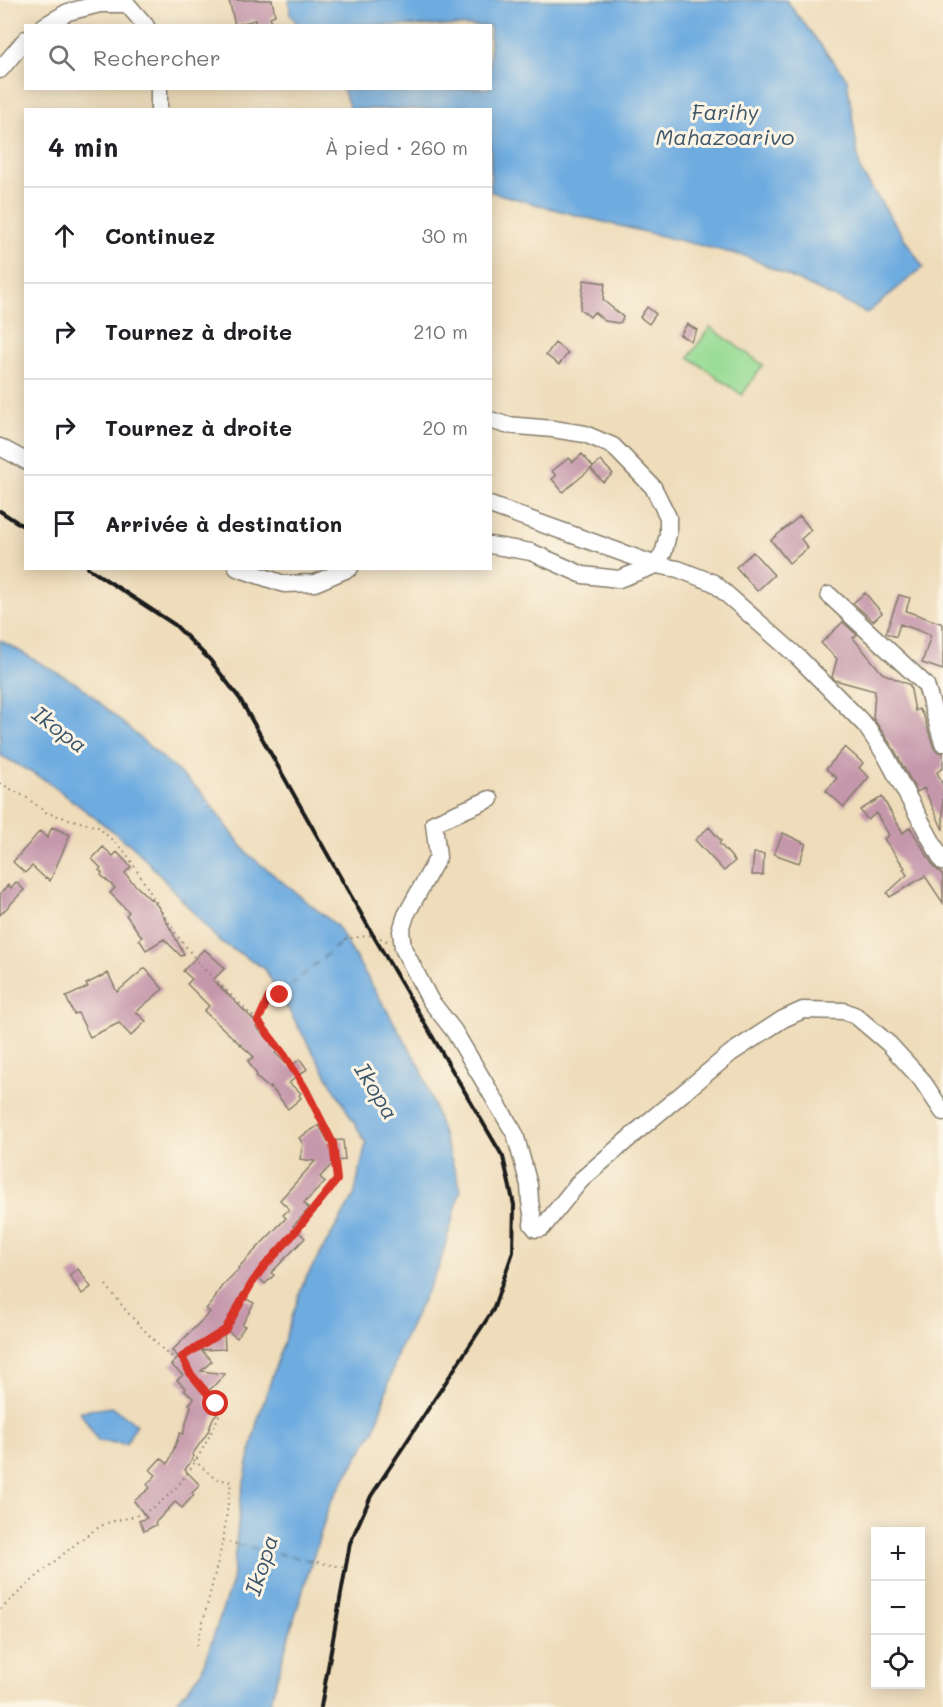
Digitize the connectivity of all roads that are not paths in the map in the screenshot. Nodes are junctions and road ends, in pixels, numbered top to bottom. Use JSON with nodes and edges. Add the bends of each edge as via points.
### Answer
{"nodes":[{"id":1,"x":47,"y":24,"type":"edge"},
{"id":2,"x":144,"y":24,"type":"edge"},
{"id":3,"x":24,"y":41,"type":"edge"},
{"id":4,"x":0,"y":70,"type":"edge"},
{"id":5,"x":159,"y":90,"type":"edge"},
{"id":6,"x":159,"y":108,"type":"edge"},
{"id":7,"x":492,"y":421,"type":"edge"},
{"id":8,"x":0,"y":447,"type":"edge"},
{"id":9,"x":24,"y":460,"type":"edge"},
{"id":10,"x":492,"y":506,"type":"edge"},
{"id":11,"x":492,"y":545,"type":"edge"},
{"id":12,"x":656,"y":565,"type":"junction"},
{"id":13,"x":243,"y":570,"type":"edge"},
{"id":14,"x":345,"y":570,"type":"edge"},
{"id":15,"x":829,"y":595,"type":"dead end"},
{"id":16,"x":943,"y":743,"type":"edge"},
{"id":17,"x":490,"y":799,"type":"dead end"},
{"id":18,"x":943,"y":862,"type":"edge"},
{"id":19,"x":943,"y":1112,"type":"edge"}],
"edges":[{"from":1,"to":2,"type":"street","via":[[68,12],[100,4],[127,4]]},
{"from":3,"to":4,"type":"street"},
{"from":5,"to":6,"type":"street"},
{"from":7,"to":12,"type":"street","via":[[585,434],[613,446],[653,487],[668,517],[669,534]]},
{"from":8,"to":9,"type":"street"},
{"from":10,"to":12,"type":"street"},
{"from":11,"to":12,"type":"street","via":[[531,552],[583,576],[619,579]]},
{"from":12,"to":18,"type":"street","via":[[714,583],[800,658],[866,726]]},
{"from":13,"to":14,"type":"street","via":[[284,584],[315,583]]},
{"from":15,"to":16,"type":"street","via":[[926,685]]},
{"from":17,"to":19,"type":"street","via":[[434,823],[438,857],[401,931],[404,948],[430,1000],[454,1030],[515,1134],[536,1229],[552,1218],[581,1180],[731,1053],[803,1010],[844,1011],[856,1016],[921,1079]]}]}
